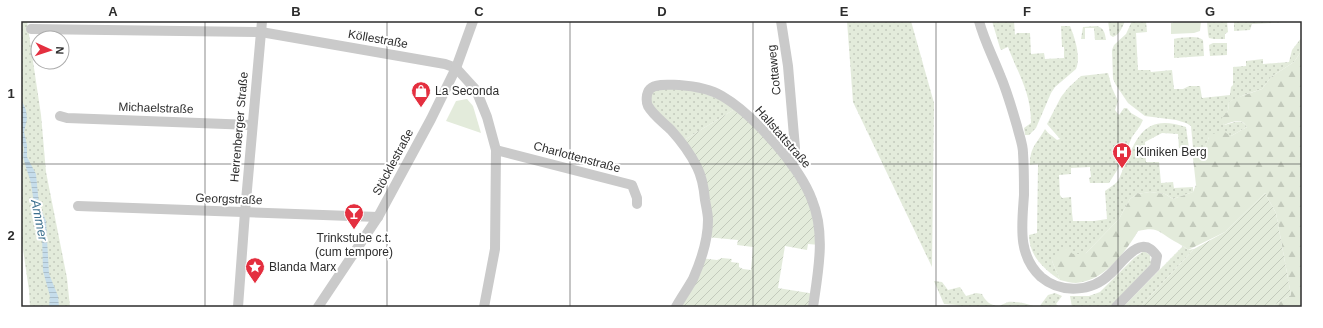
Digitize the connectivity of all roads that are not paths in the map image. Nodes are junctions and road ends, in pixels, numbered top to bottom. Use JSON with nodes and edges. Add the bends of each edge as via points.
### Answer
{"nodes":[{"id":1,"x":262,"y":21,"type":"edge"},
{"id":2,"x":474,"y":21,"type":"edge"},
{"id":3,"x":781,"y":21,"type":"edge"},
{"id":4,"x":979,"y":21,"type":"edge"},
{"id":5,"x":31,"y":29,"type":"dead end"},
{"id":6,"x":261,"y":32,"type":"junction"},
{"id":7,"x":456,"y":68,"type":"junction"},
{"id":8,"x":60,"y":116,"type":"dead end"},
{"id":9,"x":252,"y":125,"type":"junction"},
{"id":10,"x":496,"y":150,"type":"junction"},
{"id":11,"x":792,"y":164,"type":"junction"},
{"id":12,"x":637,"y":204,"type":"dead end"},
{"id":13,"x":78,"y":206,"type":"dead end"},
{"id":14,"x":244,"y":212,"type":"junction"},
{"id":15,"x":378,"y":217,"type":"junction"},
{"id":16,"x":238,"y":307,"type":"edge"},
{"id":17,"x":318,"y":307,"type":"edge"},
{"id":18,"x":484,"y":307,"type":"edge"},
{"id":19,"x":676,"y":307,"type":"edge"},
{"id":20,"x":813,"y":307,"type":"edge"},
{"id":21,"x":1116,"y":307,"type":"edge"}],
"edges":[{"from":1,"to":6,"type":"street","name":"Herrenberger Straße"},
{"from":2,"to":7,"type":"street","name":"Stöcklestraße"},
{"from":3,"to":11,"type":"street","name":"Cottaweg","via":[[788,66],[795,148]]},
{"from":4,"to":21,"type":"street","via":[[1009,98],[1023,151],[1022,235],[1023,247],[1032,267],[1049,283],[1075,289],[1095,284],[1109,276],[1132,252],[1142,247],[1147,247],[1157,256],[1155,267]]},
{"from":5,"to":6,"type":"street","name":"Köllestraße"},
{"from":6,"to":7,"type":"street","name":"Köllestraße"},
{"from":6,"to":9,"type":"street","name":"Herrenberger Straße"},
{"from":7,"to":10,"type":"street","via":[[480,98]]},
{"from":7,"to":15,"type":"street","name":"Stöcklestraße"},
{"from":8,"to":9,"type":"street","name":"Michaelstraße"},
{"from":9,"to":14,"type":"street","name":"Herrenberger Straße"},
{"from":10,"to":12,"type":"street","name":"Charlottenstraße","via":[[632,185]]},
{"from":10,"to":18,"type":"street","via":[[495,249]]},
{"from":11,"to":19,"type":"street","name":"Hallstattstraße","via":[[743,111],[721,96],[699,88],[672,85],[650,89],[646,95],[648,106],[672,132],[697,168],[708,220],[705,245],[693,279]]},
{"from":11,"to":20,"type":"street","name":"Hallstattstraße","via":[[812,199],[819,226],[820,253]]},
{"from":13,"to":14,"type":"street","name":"Georgstraße"},
{"from":14,"to":15,"type":"street","name":"Georgstraße"},
{"from":14,"to":16,"type":"street","name":"Herrenberger Straße"},
{"from":15,"to":17,"type":"street","name":"Stöcklestraße"}]}
